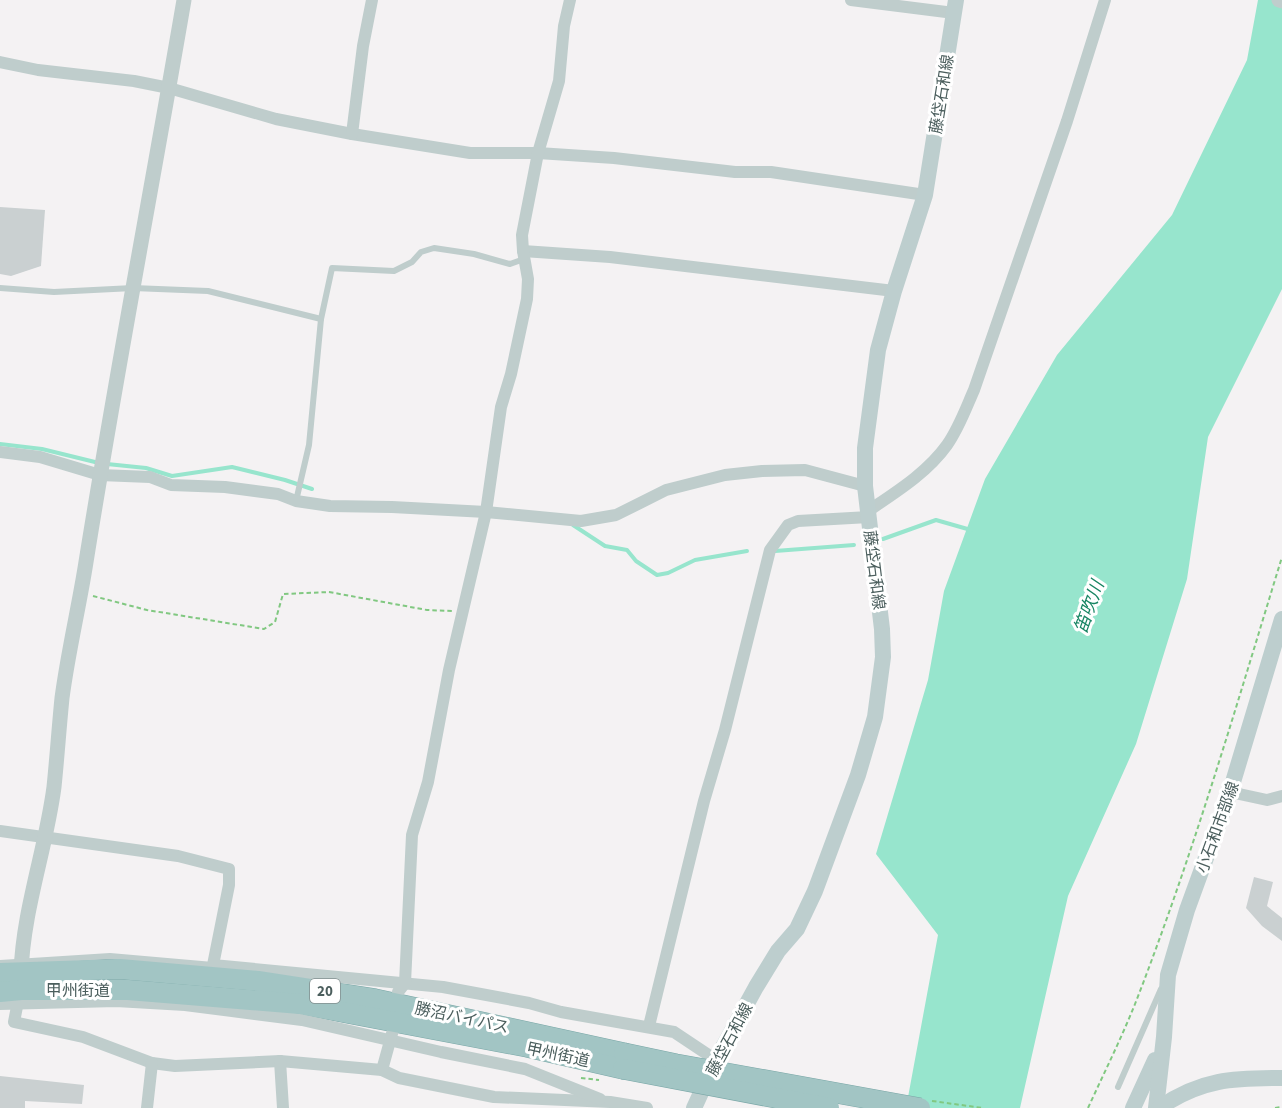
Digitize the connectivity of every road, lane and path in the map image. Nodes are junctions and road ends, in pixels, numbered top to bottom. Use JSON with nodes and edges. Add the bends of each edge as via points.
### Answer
{"nodes":[{"id":1,"x":184,"y":0,"type":"edge"},
{"id":2,"x":372,"y":0,"type":"edge"},
{"id":3,"x":570,"y":0,"type":"edge"},
{"id":4,"x":851,"y":0,"type":"edge"},
{"id":5,"x":1105,"y":0,"type":"edge"},
{"id":6,"x":955,"y":7,"type":"edge"},
{"id":7,"x":0,"y":62,"type":"edge"},
{"id":8,"x":169,"y":88,"type":"junction"},
{"id":9,"x":352,"y":134,"type":"junction"},
{"id":10,"x":538,"y":153,"type":"junction"},
{"id":11,"x":925,"y":195,"type":"junction"},
{"id":12,"x":524,"y":255,"type":"junction"},
{"id":13,"x":0,"y":288,"type":"edge"},
{"id":14,"x":133,"y":288,"type":"junction"},
{"id":15,"x":894,"y":291,"type":"junction"},
{"id":16,"x":321,"y":319,"type":"junction"},
{"id":17,"x":0,"y":452,"type":"edge"},
{"id":18,"x":102,"y":467,"type":"junction"},
{"id":19,"x":865,"y":486,"type":"junction"},
{"id":20,"x":297,"y":496,"type":"junction"},
{"id":21,"x":486,"y":512,"type":"junction"},
{"id":22,"x":869,"y":515,"type":"junction"},
{"id":23,"x":1282,"y":557,"type":"edge"},
{"id":24,"x":82,"y":592,"type":"junction"},
{"id":25,"x":464,"y":612,"type":"junction"},
{"id":26,"x":1282,"y":619,"type":"edge"},
{"id":27,"x":1230,"y":792,"type":"junction"},
{"id":28,"x":1282,"y":796,"type":"edge"},
{"id":29,"x":0,"y":831,"type":"edge"},
{"id":30,"x":45,"y":838,"type":"junction"},
{"id":31,"x":0,"y":963,"type":"edge"},
{"id":32,"x":213,"y":965,"type":"junction"},
{"id":33,"x":0,"y":974,"type":"edge"},
{"id":34,"x":1168,"y":975,"type":"junction"},
{"id":35,"x":20,"y":982,"type":"junction"},
{"id":36,"x":401,"y":988,"type":"junction"},
{"id":37,"x":0,"y":992,"type":"edge"},
{"id":38,"x":0,"y":1004,"type":"edge"},
{"id":39,"x":649,"y":1026,"type":"junction"},
{"id":40,"x":391,"y":1035,"type":"junction"},
{"id":41,"x":1164,"y":1037,"type":"junction"},
{"id":42,"x":716,"y":1060,"type":"junction"},
{"id":43,"x":280,"y":1061,"type":"junction"},
{"id":44,"x":623,"y":1061,"type":"junction"},
{"id":45,"x":152,"y":1063,"type":"junction"},
{"id":46,"x":382,"y":1070,"type":"junction"},
{"id":47,"x":1158,"y":1072,"type":"junction"},
{"id":48,"x":1282,"y":1078,"type":"edge"},
{"id":49,"x":1118,"y":1087,"type":"dead end"},
{"id":50,"x":1189,"y":1090,"type":"junction"},
{"id":51,"x":610,"y":1102,"type":"junction"},
{"id":52,"x":1282,"y":1107,"type":"edge"},
{"id":53,"x":147,"y":1108,"type":"edge"},
{"id":54,"x":283,"y":1108,"type":"edge"},
{"id":55,"x":646,"y":1108,"type":"edge"},
{"id":56,"x":694,"y":1108,"type":"edge"},
{"id":57,"x":829,"y":1108,"type":"edge"},
{"id":58,"x":920,"y":1108,"type":"edge"},
{"id":59,"x":1088,"y":1108,"type":"edge"},
{"id":60,"x":1133,"y":1108,"type":"edge"},
{"id":61,"x":1157,"y":1108,"type":"edge"},
{"id":62,"x":1275,"y":1108,"type":"edge"}],
"edges":[{"from":1,"to":8,"type":"street"},
{"from":2,"to":9,"type":"street"},
{"from":3,"to":10,"type":"street","via":[[559,81]]},
{"from":4,"to":6,"type":"street"},
{"from":5,"to":22,"type":"street","via":[[1067,121],[960,422],[947,445],[924,471]]},
{"from":6,"to":11,"type":"main road","name":"藤垈石和線"},
{"from":7,"to":8,"type":"street"},
{"from":8,"to":9,"type":"street","via":[[276,119]]},
{"from":8,"to":14,"type":"street"},
{"from":9,"to":10,"type":"street","via":[[470,153]]},
{"from":10,"to":11,"type":"street","via":[[771,172]]},
{"from":10,"to":12,"type":"street","via":[[522,235]]},
{"from":11,"to":15,"type":"main road","name":"藤垈石和線"},
{"from":12,"to":15,"type":"street","via":[[610,257]]},
{"from":12,"to":16,"type":"lane","via":[[510,264],[434,248],[421,252],[394,271],[332,268]]},
{"from":12,"to":21,"type":"street","via":[[526,299],[501,407]]},
{"from":13,"to":14,"type":"lane","via":[[54,292]]},
{"from":14,"to":16,"type":"lane","via":[[208,291]]},
{"from":14,"to":18,"type":"street"},
{"from":15,"to":19,"type":"main road","name":"藤垈石和線","via":[[878,350],[865,448]]},
{"from":16,"to":20,"type":"lane","via":[[312,415]]},
{"from":17,"to":18,"type":"street"},
{"from":18,"to":20,"type":"street","via":[[171,485]]},
{"from":18,"to":24,"type":"street"},
{"from":19,"to":21,"type":"street","via":[[805,470],[762,471],[725,475],[666,490],[616,515],[581,521]]},
{"from":19,"to":22,"type":"main road","name":"藤垈石和線"},
{"from":20,"to":21,"type":"street","via":[[330,506]]},
{"from":21,"to":25,"type":"street"},
{"from":22,"to":39,"type":"street","via":[[798,521],[788,525],[770,550]]},
{"from":22,"to":42,"type":"main road","name":"藤垈石和線","via":[[883,657],[875,717],[815,891],[797,929],[778,951]]},
{"from":23,"to":59,"type":"path","via":[[1179,884],[1134,1005]]},
{"from":24,"to":25,"type":"path","via":[[147,610],[264,629],[275,622],[283,594],[329,592],[427,610]]},
{"from":24,"to":30,"type":"street","via":[[62,698]]},
{"from":25,"to":36,"type":"street","via":[[428,782],[412,835]]},
{"from":26,"to":27,"type":"main road","name":"小石和市部線"},
{"from":27,"to":28,"type":"street","via":[[1267,800]]},
{"from":27,"to":34,"type":"main road","name":"小石和市部線"},
{"from":29,"to":30,"type":"street"},
{"from":30,"to":32,"type":"street","via":[[178,856],[229,869]]},
{"from":30,"to":35,"type":"street","via":[[32,893]]},
{"from":31,"to":35,"type":"lane"},
{"from":32,"to":35,"type":"lane","via":[[110,956]]},
{"from":32,"to":36,"type":"street"},
{"from":33,"to":35,"type":"highway","number":"20"},
{"from":34,"to":41,"type":"main road","name":"小石和市部線"},
{"from":34,"to":49,"type":"lane"},
{"from":35,"to":37,"type":"highway","name":"甲州街道","number":"20"},
{"from":35,"to":38,"type":"street"},
{"from":35,"to":40,"type":"street","via":[[116,1001],[185,1005]]},
{"from":35,"to":44,"type":"highway","name":"甲州街道","number":"20","via":[[300,1004]]},
{"from":35,"to":45,"type":"street","via":[[14,1023],[84,1037]]},
{"from":36,"to":39,"type":"street","via":[[443,987]]},
{"from":39,"to":42,"type":"street","via":[[674,1032]]},
{"from":40,"to":46,"type":"street"},
{"from":40,"to":51,"type":"street","via":[[525,1069]]},
{"from":41,"to":47,"type":"main road","name":"小石和市部線"},
{"from":41,"to":60,"type":"main road","name":"小石和市部線"},
{"from":42,"to":56,"type":"main road","name":"藤垈石和線"},
{"from":43,"to":45,"type":"street","via":[[175,1066]]},
{"from":43,"to":46,"type":"street"},
{"from":43,"to":54,"type":"street"},
{"from":44,"to":57,"type":"highway","name":"甲州街道","number":"20","bridge":true},
{"from":44,"to":58,"type":"highway","number":"20","bridge":true,"via":[[676,1064]]},
{"from":45,"to":53,"type":"street"},
{"from":46,"to":51,"type":"street","via":[[399,1078],[494,1097]]},
{"from":47,"to":50,"type":"main road","via":[[1166,1082]]},
{"from":47,"to":61,"type":"main road","name":"小石和市部線"},
{"from":48,"to":50,"type":"main road","name":"小石和市部線","via":[[1218,1081]]},
{"from":50,"to":61,"type":"main road","name":"小石和市部線"},
{"from":51,"to":55,"type":"street"},
{"from":52,"to":62,"type":"path"}]}
